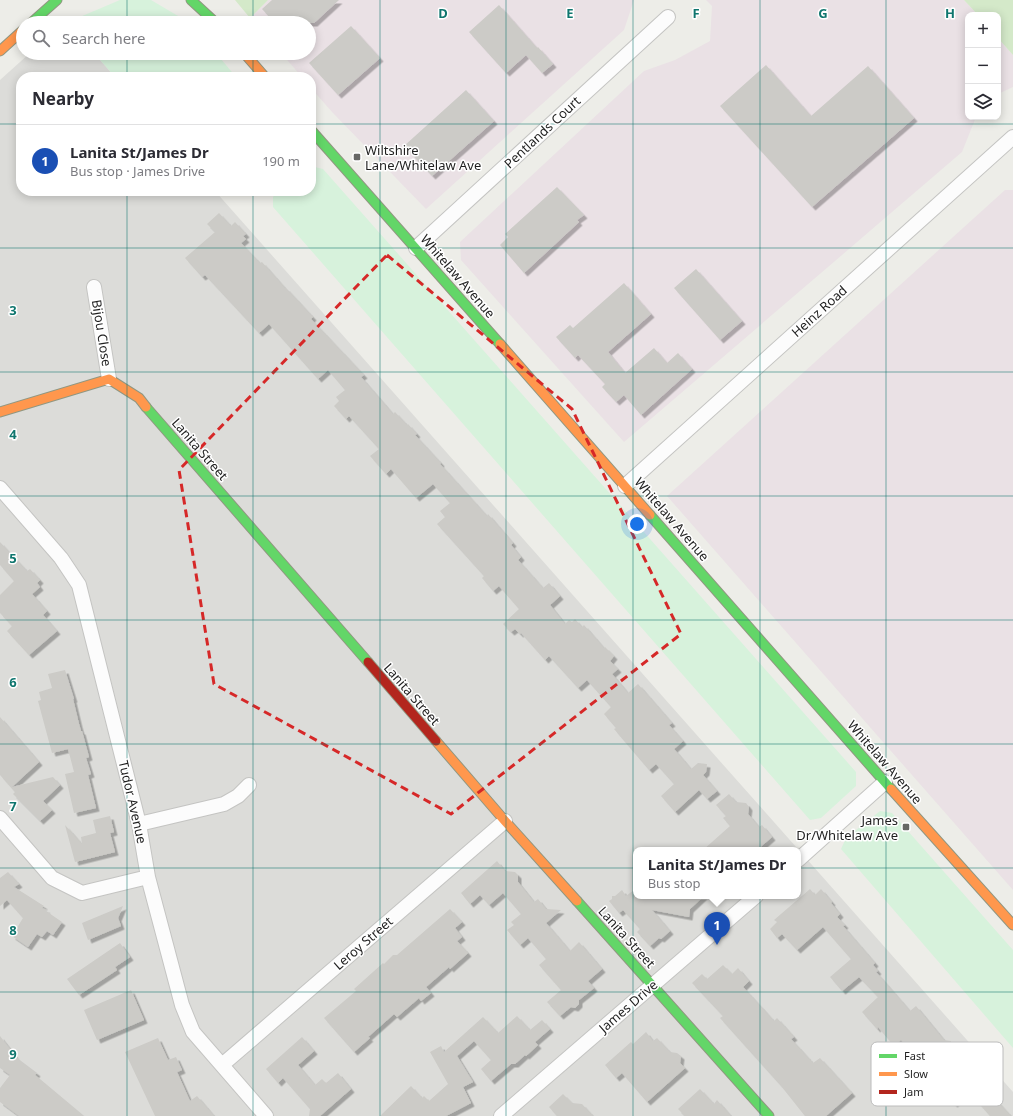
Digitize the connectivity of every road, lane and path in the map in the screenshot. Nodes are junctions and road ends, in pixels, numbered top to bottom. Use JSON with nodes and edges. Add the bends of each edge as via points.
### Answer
{"nodes":[{"id":1,"x":64,"y":0,"type":"edge"},
{"id":2,"x":191,"y":0,"type":"edge"},
{"id":3,"x":54,"y":2,"type":"edge"},
{"id":4,"x":209,"y":6,"type":"dead end"},
{"id":5,"x":39,"y":16,"type":"edge"},
{"id":6,"x":210,"y":16,"type":"edge"},
{"id":7,"x":214,"y":16,"type":"edge"},
{"id":8,"x":668,"y":17,"type":"dead end"},
{"id":9,"x":16,"y":36,"type":"edge"},
{"id":10,"x":0,"y":51,"type":"edge"},
{"id":11,"x":250,"y":60,"type":"edge"},
{"id":12,"x":261,"y":72,"type":"edge"},
{"id":13,"x":316,"y":136,"type":"edge"},
{"id":14,"x":1013,"y":137,"type":"edge"},
{"id":15,"x":416,"y":248,"type":"junction"},
{"id":16,"x":94,"y":287,"type":"dead end"},
{"id":17,"x":109,"y":379,"type":"junction"},
{"id":18,"x":0,"y":412,"type":"edge"},
{"id":19,"x":626,"y":486,"type":"junction"},
{"id":20,"x":0,"y":488,"type":"edge"},
{"id":21,"x":885,"y":782,"type":"junction"},
{"id":22,"x":249,"y":785,"type":"dead end"},
{"id":23,"x":0,"y":818,"type":"edge"},
{"id":24,"x":505,"y":821,"type":"junction"},
{"id":25,"x":139,"y":824,"type":"junction"},
{"id":26,"x":801,"y":857,"type":"edge"},
{"id":27,"x":148,"y":877,"type":"junction"},
{"id":28,"x":753,"y":899,"type":"edge"},
{"id":29,"x":1013,"y":925,"type":"edge"},
{"id":30,"x":653,"y":985,"type":"junction"},
{"id":31,"x":222,"y":1065,"type":"junction"},
{"id":32,"x":266,"y":1116,"type":"edge"},
{"id":33,"x":501,"y":1116,"type":"edge"},
{"id":34,"x":769,"y":1116,"type":"edge"}],
"edges":[{"from":1,"to":3,"type":"street"},
{"from":2,"to":6,"type":"street"},
{"from":3,"to":5,"type":"street"},
{"from":4,"to":7,"type":"street"},
{"from":8,"to":15,"type":"street","name":"Pentlands Court"},
{"from":9,"to":10,"type":"street"},
{"from":11,"to":12,"type":"street"},
{"from":13,"to":15,"type":"street","name":"Whitelaw Avenue"},
{"from":14,"to":19,"type":"street","name":"Heinz Road"},
{"from":15,"to":19,"type":"street","name":"Whitelaw Avenue"},
{"from":16,"to":17,"type":"street","name":"Bijou Close"},
{"from":17,"to":18,"type":"street"},
{"from":17,"to":24,"type":"street","name":"Lanita Street","via":[[139,398]]},
{"from":19,"to":21,"type":"street","name":"Whitelaw Avenue"},
{"from":20,"to":25,"type":"street","name":"Tudor Avenue","via":[[61,558],[79,585]]},
{"from":21,"to":26,"type":"street"},
{"from":21,"to":29,"type":"street","name":"Whitelaw Avenue"},
{"from":22,"to":25,"type":"street","via":[[238,796],[224,804]]},
{"from":23,"to":27,"type":"street","via":[[52,878],[82,894]]},
{"from":24,"to":30,"type":"street","name":"Lanita Street"},
{"from":24,"to":31,"type":"street","name":"Leroy Street"},
{"from":25,"to":27,"type":"street","name":"Tudor Avenue"},
{"from":27,"to":31,"type":"street","name":"Tudor Avenue","via":[[182,1005],[193,1032]]},
{"from":28,"to":30,"type":"street","name":"James Drive"},
{"from":30,"to":33,"type":"street","name":"James Drive"},
{"from":30,"to":34,"type":"street","name":"Lanita Street"},
{"from":31,"to":32,"type":"street","name":"Tudor Avenue"}]}
